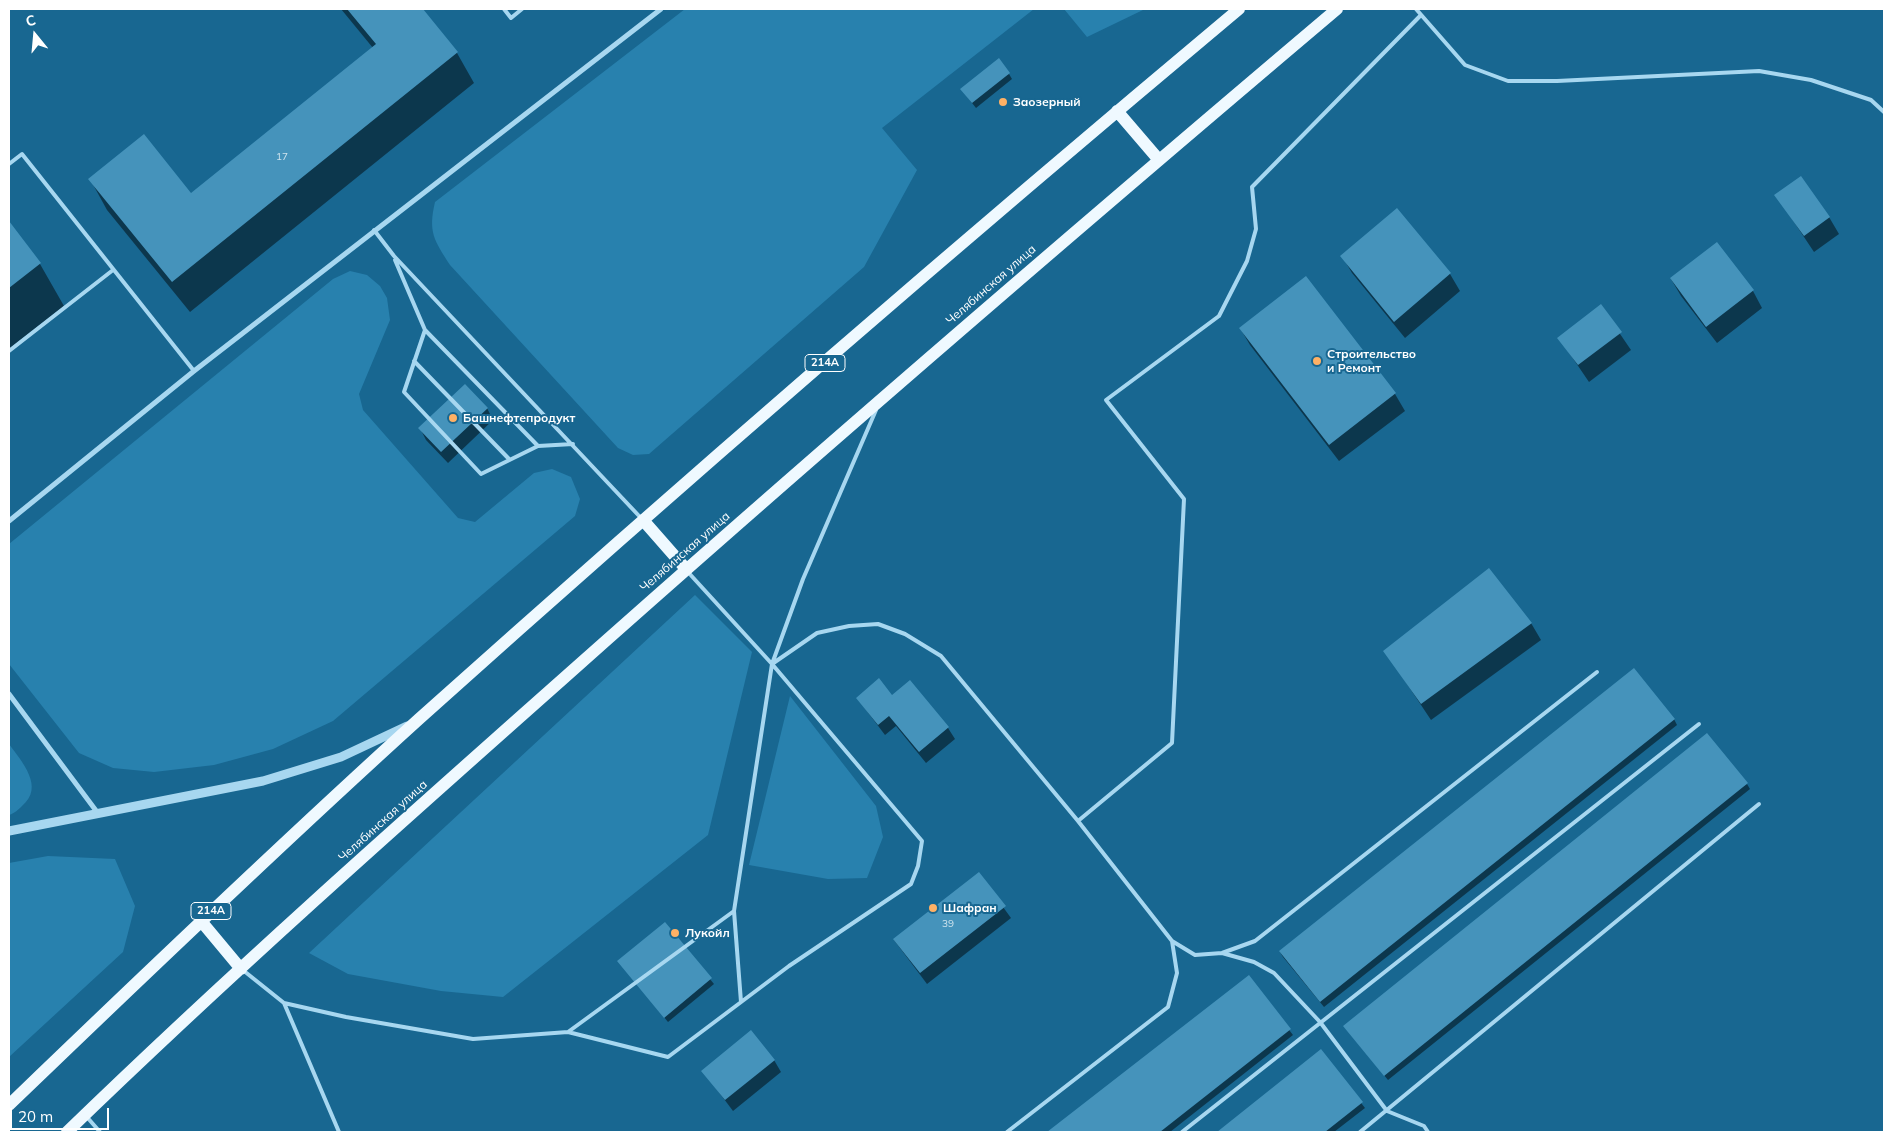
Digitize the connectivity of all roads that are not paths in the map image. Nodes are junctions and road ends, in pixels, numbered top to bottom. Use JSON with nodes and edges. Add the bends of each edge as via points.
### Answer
{"nodes":[{"id":1,"x":504,"y":9,"type":"edge"},
{"id":2,"x":522,"y":9,"type":"edge"},
{"id":3,"x":661,"y":9,"type":"edge"},
{"id":4,"x":1238,"y":9,"type":"edge"},
{"id":5,"x":1337,"y":9,"type":"edge"},
{"id":6,"x":1416,"y":9,"type":"edge"},
{"id":7,"x":1422,"y":15,"type":"junction"},
{"id":8,"x":1117,"y":110,"type":"junction"},
{"id":9,"x":1884,"y":112,"type":"edge"},
{"id":10,"x":1159,"y":160,"type":"junction"},
{"id":11,"x":9,"y":164,"type":"edge"},
{"id":12,"x":374,"y":230,"type":"junction"},
{"id":13,"x":394,"y":256,"type":"junction"},
{"id":14,"x":113,"y":270,"type":"junction"},
{"id":15,"x":425,"y":330,"type":"junction"},
{"id":16,"x":9,"y":351,"type":"edge"},
{"id":17,"x":414,"y":361,"type":"junction"},
{"id":18,"x":194,"y":371,"type":"junction"},
{"id":19,"x":882,"y":396,"type":"junction"},
{"id":20,"x":573,"y":444,"type":"junction"},
{"id":21,"x":538,"y":446,"type":"junction"},
{"id":22,"x":509,"y":459,"type":"junction"},
{"id":23,"x":643,"y":520,"type":"junction"},
{"id":24,"x":9,"y":521,"type":"edge"},
{"id":25,"x":686,"y":569,"type":"junction"},
{"id":26,"x":772,"y":664,"type":"junction"},
{"id":27,"x":1598,"y":672,"type":"dead end"},
{"id":28,"x":9,"y":694,"type":"edge"},
{"id":29,"x":417,"y":722,"type":"junction"},
{"id":30,"x":1698,"y":724,"type":"dead end"},
{"id":31,"x":1759,"y":804,"type":"dead end"},
{"id":32,"x":97,"y":812,"type":"junction"},
{"id":33,"x":1078,"y":822,"type":"junction"},
{"id":34,"x":9,"y":831,"type":"edge"},
{"id":35,"x":734,"y":910,"type":"junction"},
{"id":36,"x":201,"y":921,"type":"junction"},
{"id":37,"x":1172,"y":941,"type":"junction"},
{"id":38,"x":1222,"y":953,"type":"junction"},
{"id":39,"x":241,"y":969,"type":"junction"},
{"id":40,"x":741,"y":1002,"type":"junction"},
{"id":41,"x":284,"y":1003,"type":"junction"},
{"id":42,"x":1320,"y":1022,"type":"junction"},
{"id":43,"x":568,"y":1032,"type":"junction"},
{"id":44,"x":9,"y":1105,"type":"edge"},
{"id":45,"x":1387,"y":1111,"type":"junction"},
{"id":46,"x":85,"y":1115,"type":"junction"},
{"id":47,"x":67,"y":1132,"type":"edge"},
{"id":48,"x":100,"y":1132,"type":"edge"},
{"id":49,"x":339,"y":1132,"type":"edge"},
{"id":50,"x":1007,"y":1132,"type":"edge"},
{"id":51,"x":1182,"y":1132,"type":"edge"},
{"id":52,"x":1360,"y":1132,"type":"edge"},
{"id":53,"x":1428,"y":1132,"type":"edge"}],
"edges":[{"from":1,"to":2,"type":"lane","via":[[511,18]]},
{"from":3,"to":12,"type":"street"},
{"from":4,"to":8,"type":"main road","number":"214А"},
{"from":5,"to":10,"type":"main road","name":"Челябинская улица"},
{"from":6,"to":7,"type":"lane"},
{"from":7,"to":9,"type":"lane","via":[[1465,65],[1508,81],[1758,71],[1811,80],[1845,91],[1870,100]]},
{"from":7,"to":33,"type":"lane","via":[[1252,187],[1256,229],[1247,262],[1219,316],[1106,400],[1184,499],[1172,743]]},
{"from":8,"to":10,"type":"main road"},
{"from":8,"to":23,"type":"main road","number":"214А"},
{"from":10,"to":19,"type":"main road","name":"Челябинская улица"},
{"from":11,"to":14,"type":"lane","via":[[22,154]]},
{"from":12,"to":13,"type":"lane"},
{"from":12,"to":18,"type":"street"},
{"from":13,"to":15,"type":"lane"},
{"from":13,"to":20,"type":"lane"},
{"from":14,"to":16,"type":"lane"},
{"from":14,"to":18,"type":"lane"},
{"from":15,"to":17,"type":"lane"},
{"from":15,"to":21,"type":"lane"},
{"from":17,"to":22,"type":"lane"},
{"from":17,"to":22,"type":"lane","via":[[404,392],[481,474]]},
{"from":18,"to":24,"type":"street"},
{"from":19,"to":25,"type":"main road","name":"Челябинская улица"},
{"from":19,"to":26,"type":"lane","via":[[803,579]]},
{"from":20,"to":21,"type":"lane"},
{"from":20,"to":23,"type":"lane"},
{"from":21,"to":22,"type":"lane"},
{"from":23,"to":25,"type":"main road"},
{"from":23,"to":29,"type":"main road","number":"214А"},
{"from":25,"to":26,"type":"lane"},
{"from":25,"to":39,"type":"main road","name":"Челябинская улица"},
{"from":26,"to":33,"type":"lane","via":[[817,633],[848,626],[878,624],[905,634],[941,656]]},
{"from":26,"to":35,"type":"lane"},
{"from":26,"to":40,"type":"lane","via":[[922,841],[918,866],[910,884]]},
{"from":27,"to":38,"type":"lane","via":[[1256,941]]},
{"from":28,"to":32,"type":"street"},
{"from":29,"to":32,"type":"street","via":[[341,757],[263,781]]},
{"from":29,"to":36,"type":"main road","number":"214А"},
{"from":30,"to":42,"type":"lane"},
{"from":31,"to":45,"type":"lane"},
{"from":32,"to":34,"type":"street"},
{"from":33,"to":37,"type":"lane"},
{"from":35,"to":40,"type":"lane"},
{"from":35,"to":43,"type":"lane"},
{"from":36,"to":39,"type":"main road"},
{"from":36,"to":44,"type":"main road","number":"214А"},
{"from":37,"to":38,"type":"lane","via":[[1195,955]]},
{"from":37,"to":50,"type":"lane","via":[[1177,972],[1168,1007]]},
{"from":38,"to":42,"type":"lane","via":[[1254,962],[1274,973]]},
{"from":39,"to":41,"type":"lane"},
{"from":39,"to":46,"type":"main road","name":"Челябинская улица"},
{"from":40,"to":43,"type":"lane","via":[[668,1057]]},
{"from":41,"to":43,"type":"lane","via":[[473,1039]]},
{"from":41,"to":49,"type":"lane"},
{"from":42,"to":45,"type":"lane"},
{"from":42,"to":51,"type":"lane"},
{"from":45,"to":52,"type":"lane"},
{"from":45,"to":53,"type":"lane","via":[[1424,1126]]},
{"from":46,"to":47,"type":"main road","name":"Челябинская улица"},
{"from":46,"to":48,"type":"lane"}]}
